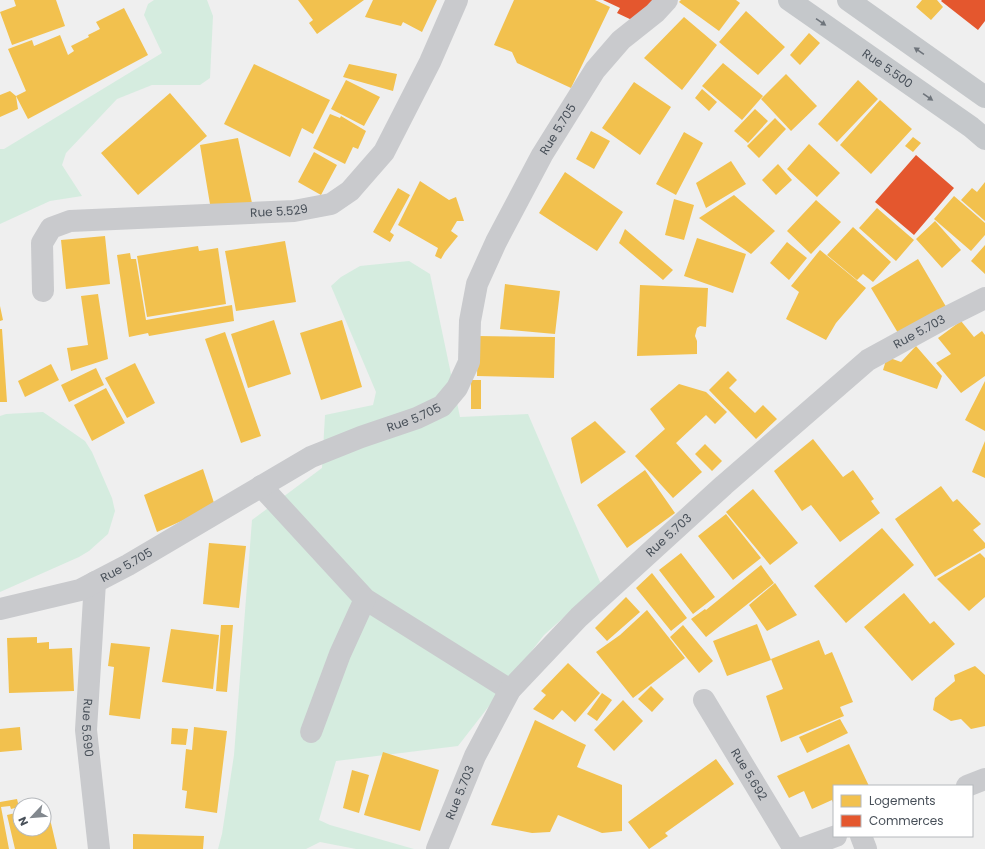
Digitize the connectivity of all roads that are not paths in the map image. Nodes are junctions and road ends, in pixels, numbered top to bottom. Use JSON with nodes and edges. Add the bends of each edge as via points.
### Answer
{"nodes":[{"id":1,"x":457,"y":0,"type":"edge"},
{"id":2,"x":667,"y":0,"type":"edge"},
{"id":3,"x":789,"y":0,"type":"edge"},
{"id":4,"x":848,"y":0,"type":"edge"},
{"id":5,"x":985,"y":97,"type":"edge"},
{"id":6,"x":985,"y":139,"type":"edge"},
{"id":7,"x":43,"y":292,"type":"dead end"},
{"id":8,"x":985,"y":298,"type":"edge"},
{"id":9,"x":261,"y":486,"type":"junction"},
{"id":10,"x":95,"y":582,"type":"junction"},
{"id":11,"x":365,"y":599,"type":"junction"},
{"id":12,"x":0,"y":610,"type":"edge"},
{"id":13,"x":510,"y":690,"type":"junction"},
{"id":14,"x":704,"y":700,"type":"dead end"},
{"id":15,"x":311,"y":732,"type":"dead end"},
{"id":16,"x":985,"y":779,"type":"edge"},
{"id":17,"x":970,"y":785,"type":"edge"},
{"id":18,"x":833,"y":837,"type":"edge"},
{"id":19,"x":861,"y":837,"type":"edge"},
{"id":20,"x":99,"y":849,"type":"edge"},
{"id":21,"x":437,"y":849,"type":"edge"},
{"id":22,"x":794,"y":849,"type":"edge"},
{"id":23,"x":800,"y":849,"type":"edge"},
{"id":24,"x":866,"y":849,"type":"edge"}],
"edges":[{"from":1,"to":7,"type":"street","name":"Rue 5.529","via":[[430,62],[384,152],[350,191],[331,204],[294,211],[70,221],[51,228],[42,244]]},
{"from":2,"to":9,"type":"street","name":"Rue 5.705","via":[[621,40],[595,70],[542,155],[477,284],[470,321],[469,362],[457,388],[442,406],[417,418],[311,457]]},
{"from":3,"to":6,"type":"main road","name":"Rue 5.500","one_way":true},
{"from":5,"to":4,"type":"main road","one_way":true},
{"from":8,"to":13,"type":"street","name":"Rue 5.703","via":[[868,360],[724,485],[579,617]]},
{"from":9,"to":10,"type":"street","name":"Rue 5.705"},
{"from":9,"to":11,"type":"street"},
{"from":10,"to":12,"type":"street","name":"Rue 5.705","via":[[80,590]]},
{"from":10,"to":20,"type":"street","name":"Rue 5.690","via":[[86,730]]},
{"from":11,"to":13,"type":"street"},
{"from":11,"to":15,"type":"street","via":[[340,654]]},
{"from":13,"to":21,"type":"street","name":"Rue 5.703","via":[[474,756]]},
{"from":14,"to":22,"type":"street","name":"Rue 5.692"},
{"from":16,"to":17,"type":"street"},
{"from":18,"to":23,"type":"street"},
{"from":19,"to":24,"type":"street"}]}
